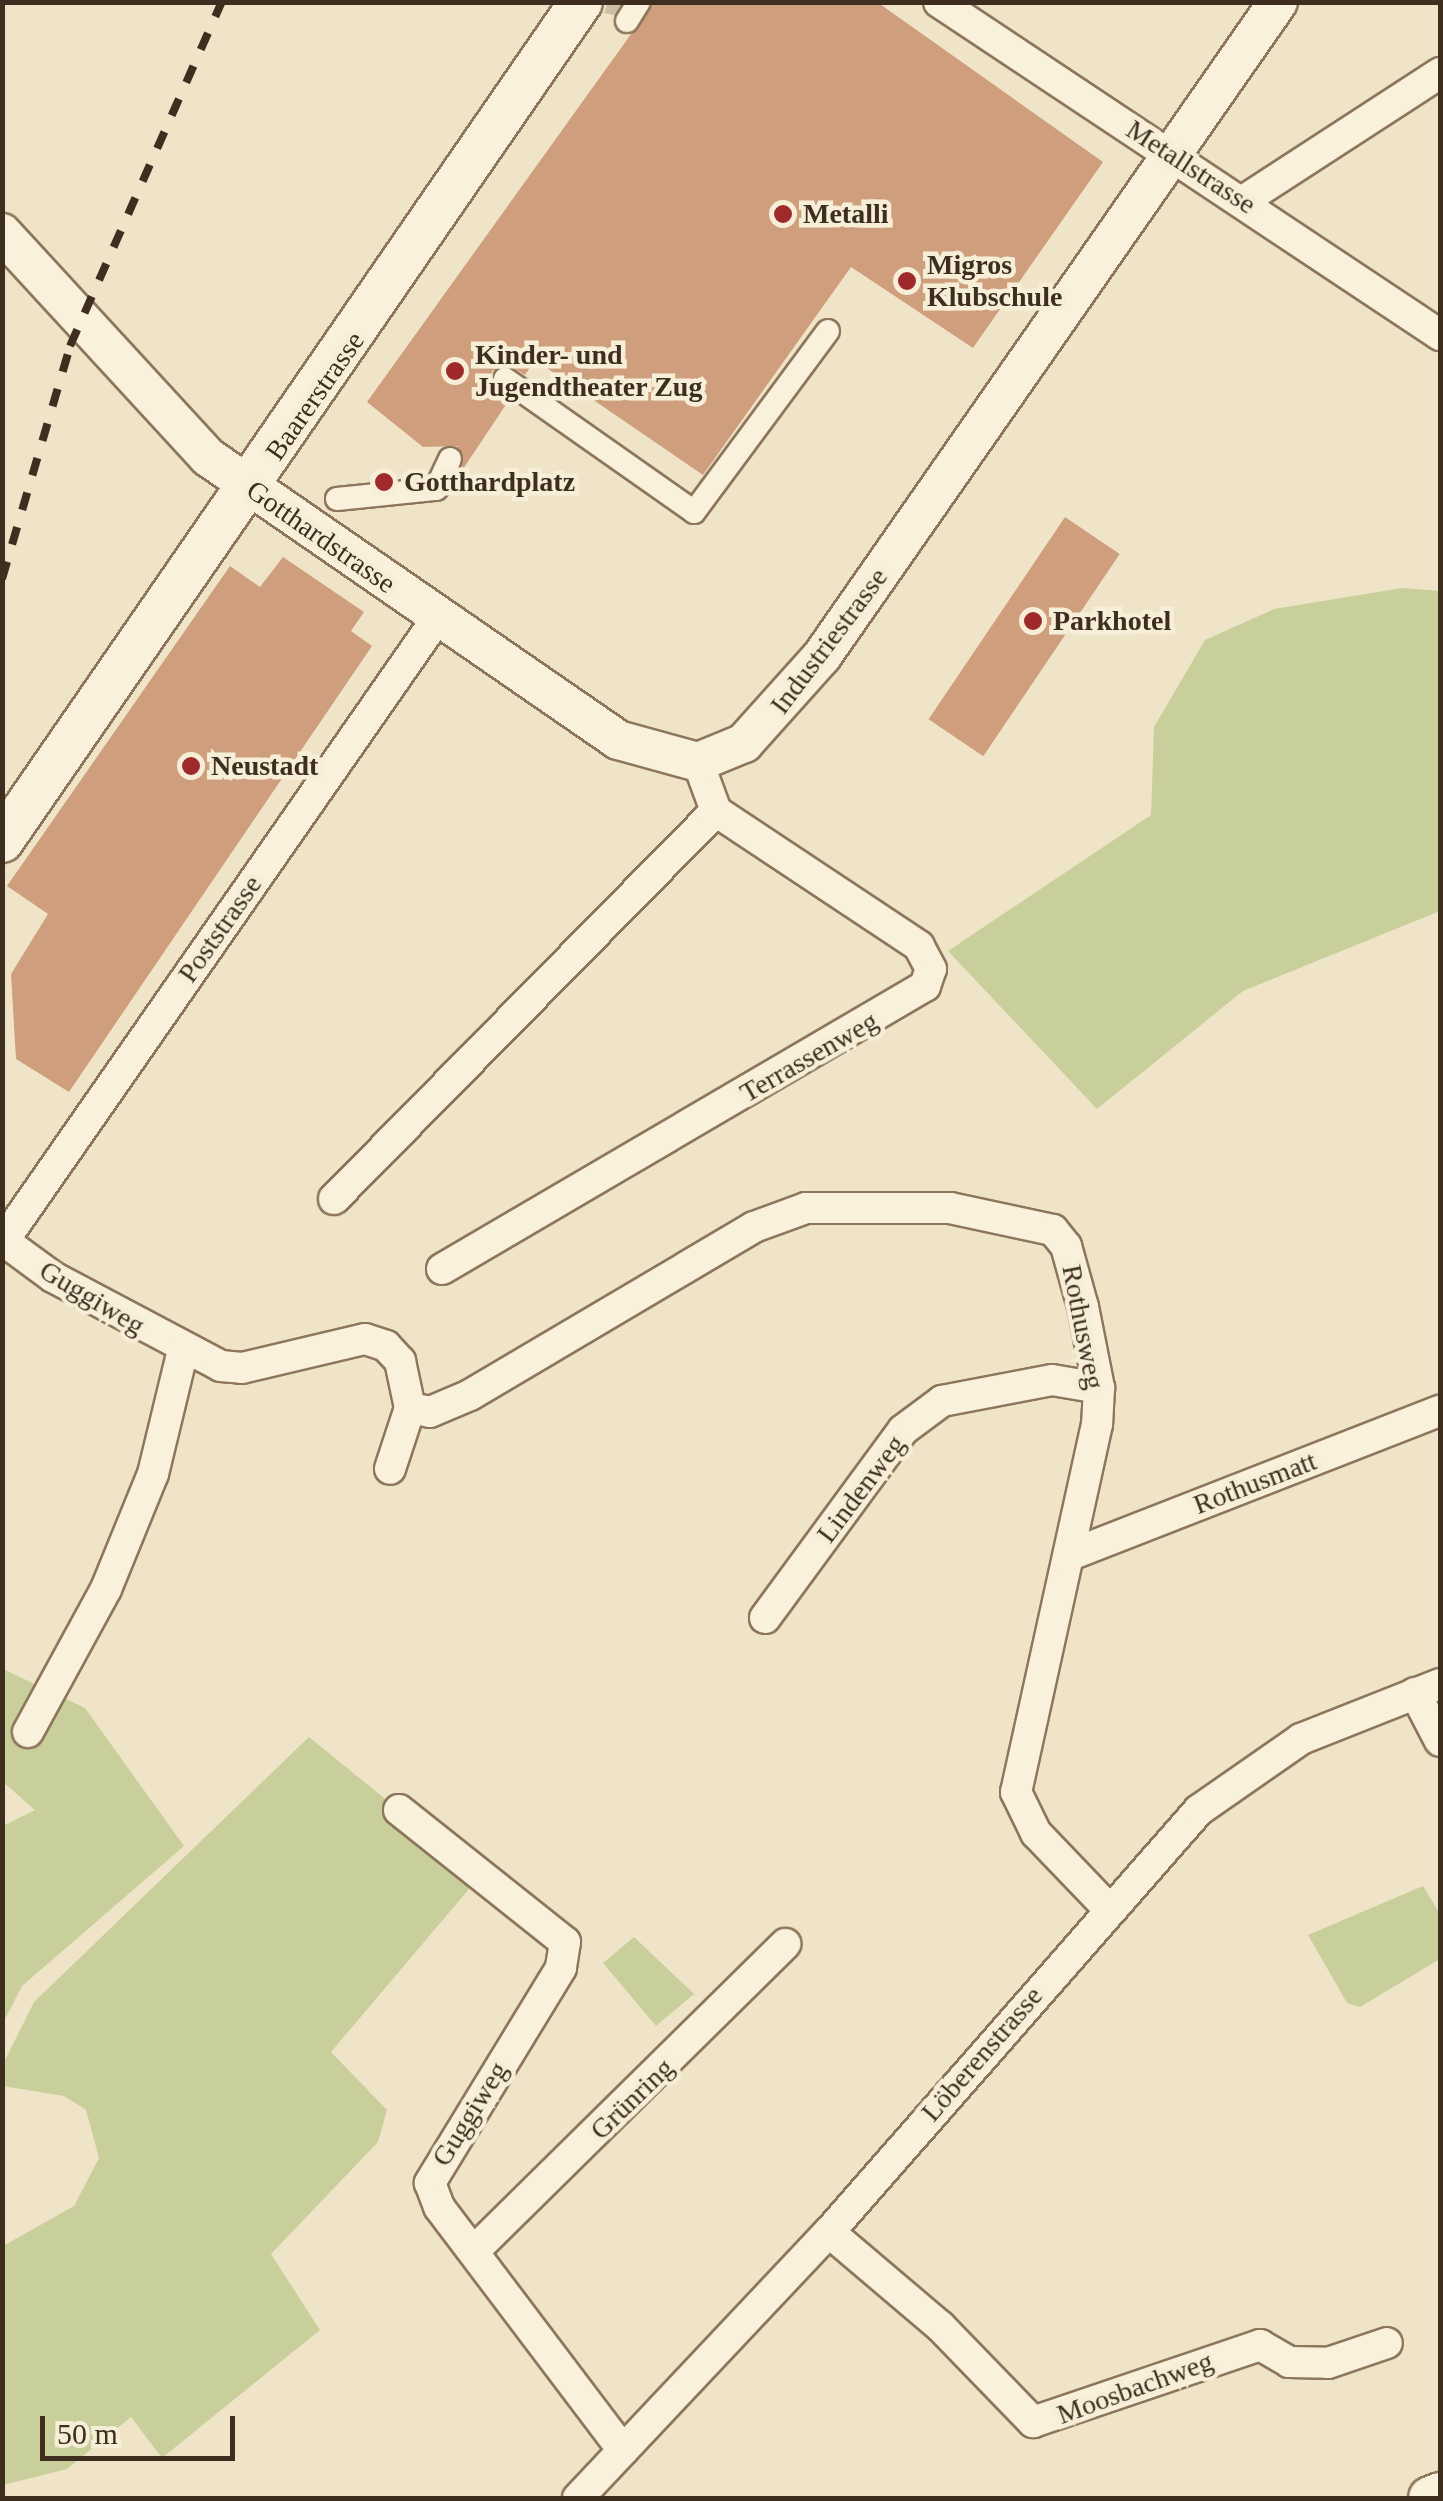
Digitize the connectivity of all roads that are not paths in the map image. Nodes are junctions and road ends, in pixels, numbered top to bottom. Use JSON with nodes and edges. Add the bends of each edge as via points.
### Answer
{"nodes":[{"id":1,"x":581,"y":2,"type":"edge"},
{"id":2,"x":1278,"y":2,"type":"edge"},
{"id":3,"x":948,"y":5,"type":"edge"},
{"id":4,"x":1440,"y":73,"type":"edge"},
{"id":5,"x":1171,"y":156,"type":"junction"},
{"id":6,"x":1243,"y":201,"type":"junction"},
{"id":7,"x":2,"y":233,"type":"edge"},
{"id":8,"x":828,"y":331,"type":"dead end"},
{"id":9,"x":1440,"y":335,"type":"edge"},
{"id":10,"x":505,"y":379,"type":"dead end"},
{"id":11,"x":450,"y":459,"type":"dead end"},
{"id":12,"x":250,"y":488,"type":"junction"},
{"id":13,"x":337,"y":499,"type":"dead end"},
{"id":14,"x":438,"y":617,"type":"junction"},
{"id":15,"x":698,"y":762,"type":"junction"},
{"id":16,"x":39,"y":782,"type":"junction"},
{"id":17,"x":2,"y":802,"type":"edge"},
{"id":18,"x":716,"y":811,"type":"junction"},
{"id":19,"x":2,"y":842,"type":"edge"},
{"id":20,"x":334,"y":1199,"type":"dead end"},
{"id":21,"x":3,"y":1242,"type":"edge"},
{"id":22,"x":442,"y":1268,"type":"dead end"},
{"id":23,"x":182,"y":1350,"type":"junction"},
{"id":24,"x":1098,"y":1388,"type":"junction"},
{"id":25,"x":410,"y":1408,"type":"junction"},
{"id":26,"x":1440,"y":1411,"type":"edge"},
{"id":27,"x":390,"y":1469,"type":"dead end"},
{"id":28,"x":1070,"y":1554,"type":"junction"},
{"id":29,"x":765,"y":1618,"type":"dead end"},
{"id":30,"x":1428,"y":1689,"type":"edge"},
{"id":31,"x":28,"y":1732,"type":"dead end"},
{"id":32,"x":1440,"y":1742,"type":"edge"},
{"id":33,"x":399,"y":1810,"type":"dead end"},
{"id":34,"x":1107,"y":1907,"type":"junction"},
{"id":35,"x":785,"y":1944,"type":"dead end"},
{"id":36,"x":829,"y":2232,"type":"junction"},
{"id":37,"x":475,"y":2250,"type":"junction"},
{"id":38,"x":1387,"y":2343,"type":"dead end"},
{"id":39,"x":623,"y":2450,"type":"junction"},
{"id":40,"x":1440,"y":2494,"type":"edge"},
{"id":41,"x":578,"y":2498,"type":"edge"},
{"id":42,"x":1430,"y":2498,"type":"edge"}],
"edges":[{"from":1,"to":12,"type":"main road","name":"Baarerstrasse"},
{"from":2,"to":5,"type":"street","name":"Industriestrasse"},
{"from":3,"to":5,"type":"street","name":"Metallstrasse"},
{"from":4,"to":6,"type":"street"},
{"from":5,"to":6,"type":"street","name":"Metallstrasse"},
{"from":5,"to":15,"type":"street","name":"Industriestrasse","via":[[780,710],[724,757]]},
{"from":6,"to":9,"type":"street","name":"Metallstrasse"},
{"from":7,"to":12,"type":"street","name":"Gotthardstrasse","via":[[195,444]]},
{"from":8,"to":10,"type":"street","via":[[694,512]]},
{"from":11,"to":13,"type":"street","via":[[436,489]]},
{"from":12,"to":14,"type":"street","name":"Gotthardstrasse"},
{"from":12,"to":16,"type":"main road","name":"Baarerstrasse"},
{"from":14,"to":15,"type":"street","name":"Gotthardstrasse","via":[[618,740]]},
{"from":14,"to":21,"type":"street","name":"Poststrasse"},
{"from":15,"to":18,"type":"street"},
{"from":16,"to":17,"type":"main road","name":"Baarerstrasse"},
{"from":16,"to":19,"type":"main road","name":"Baarerstrasse"},
{"from":18,"to":20,"type":"street"},
{"from":18,"to":22,"type":"street","name":"Terrassenweg","via":[[919,946],[931,969],[924,986]]},
{"from":21,"to":23,"type":"street","name":"Guggiweg"},
{"from":23,"to":25,"type":"street","name":"Guggiweg","via":[[242,1368],[365,1339],[400,1361]]},
{"from":23,"to":31,"type":"street","via":[[153,1474],[106,1589]]},
{"from":24,"to":25,"type":"street","name":"Rothusweg","via":[[1066,1246],[1053,1230],[950,1208],[852,1204],[806,1208],[754,1227],[470,1395],[430,1412]]},
{"from":24,"to":28,"type":"street","name":"Rothusweg"},
{"from":24,"to":29,"type":"street","name":"Lindenweg","via":[[1052,1380],[942,1401],[903,1430]]},
{"from":25,"to":27,"type":"street"},
{"from":26,"to":28,"type":"street","name":"Rothusmatt"},
{"from":28,"to":34,"type":"street","name":"Rothusweg","via":[[1016,1792],[1036,1833]]},
{"from":30,"to":32,"type":"street"},
{"from":30,"to":34,"type":"street","name":"Löberenstrasse","via":[[1302,1739],[1239,1778]]},
{"from":33,"to":37,"type":"street","name":"Guggiweg","via":[[564,1942],[561,1968],[430,2183]]},
{"from":34,"to":36,"type":"street","name":"Löberenstrasse"},
{"from":35,"to":37,"type":"street","name":"Grünring"},
{"from":36,"to":38,"type":"street","name":"Moosbachweg","via":[[940,2326],[1033,2422],[1260,2345],[1289,2362],[1328,2363]]},
{"from":36,"to":39,"type":"street","name":"Löberenstrasse"},
{"from":37,"to":39,"type":"street","name":"Guggiweg"},
{"from":39,"to":41,"type":"street","name":"Löberenstrasse"},
{"from":40,"to":42,"type":"main road"}]}
